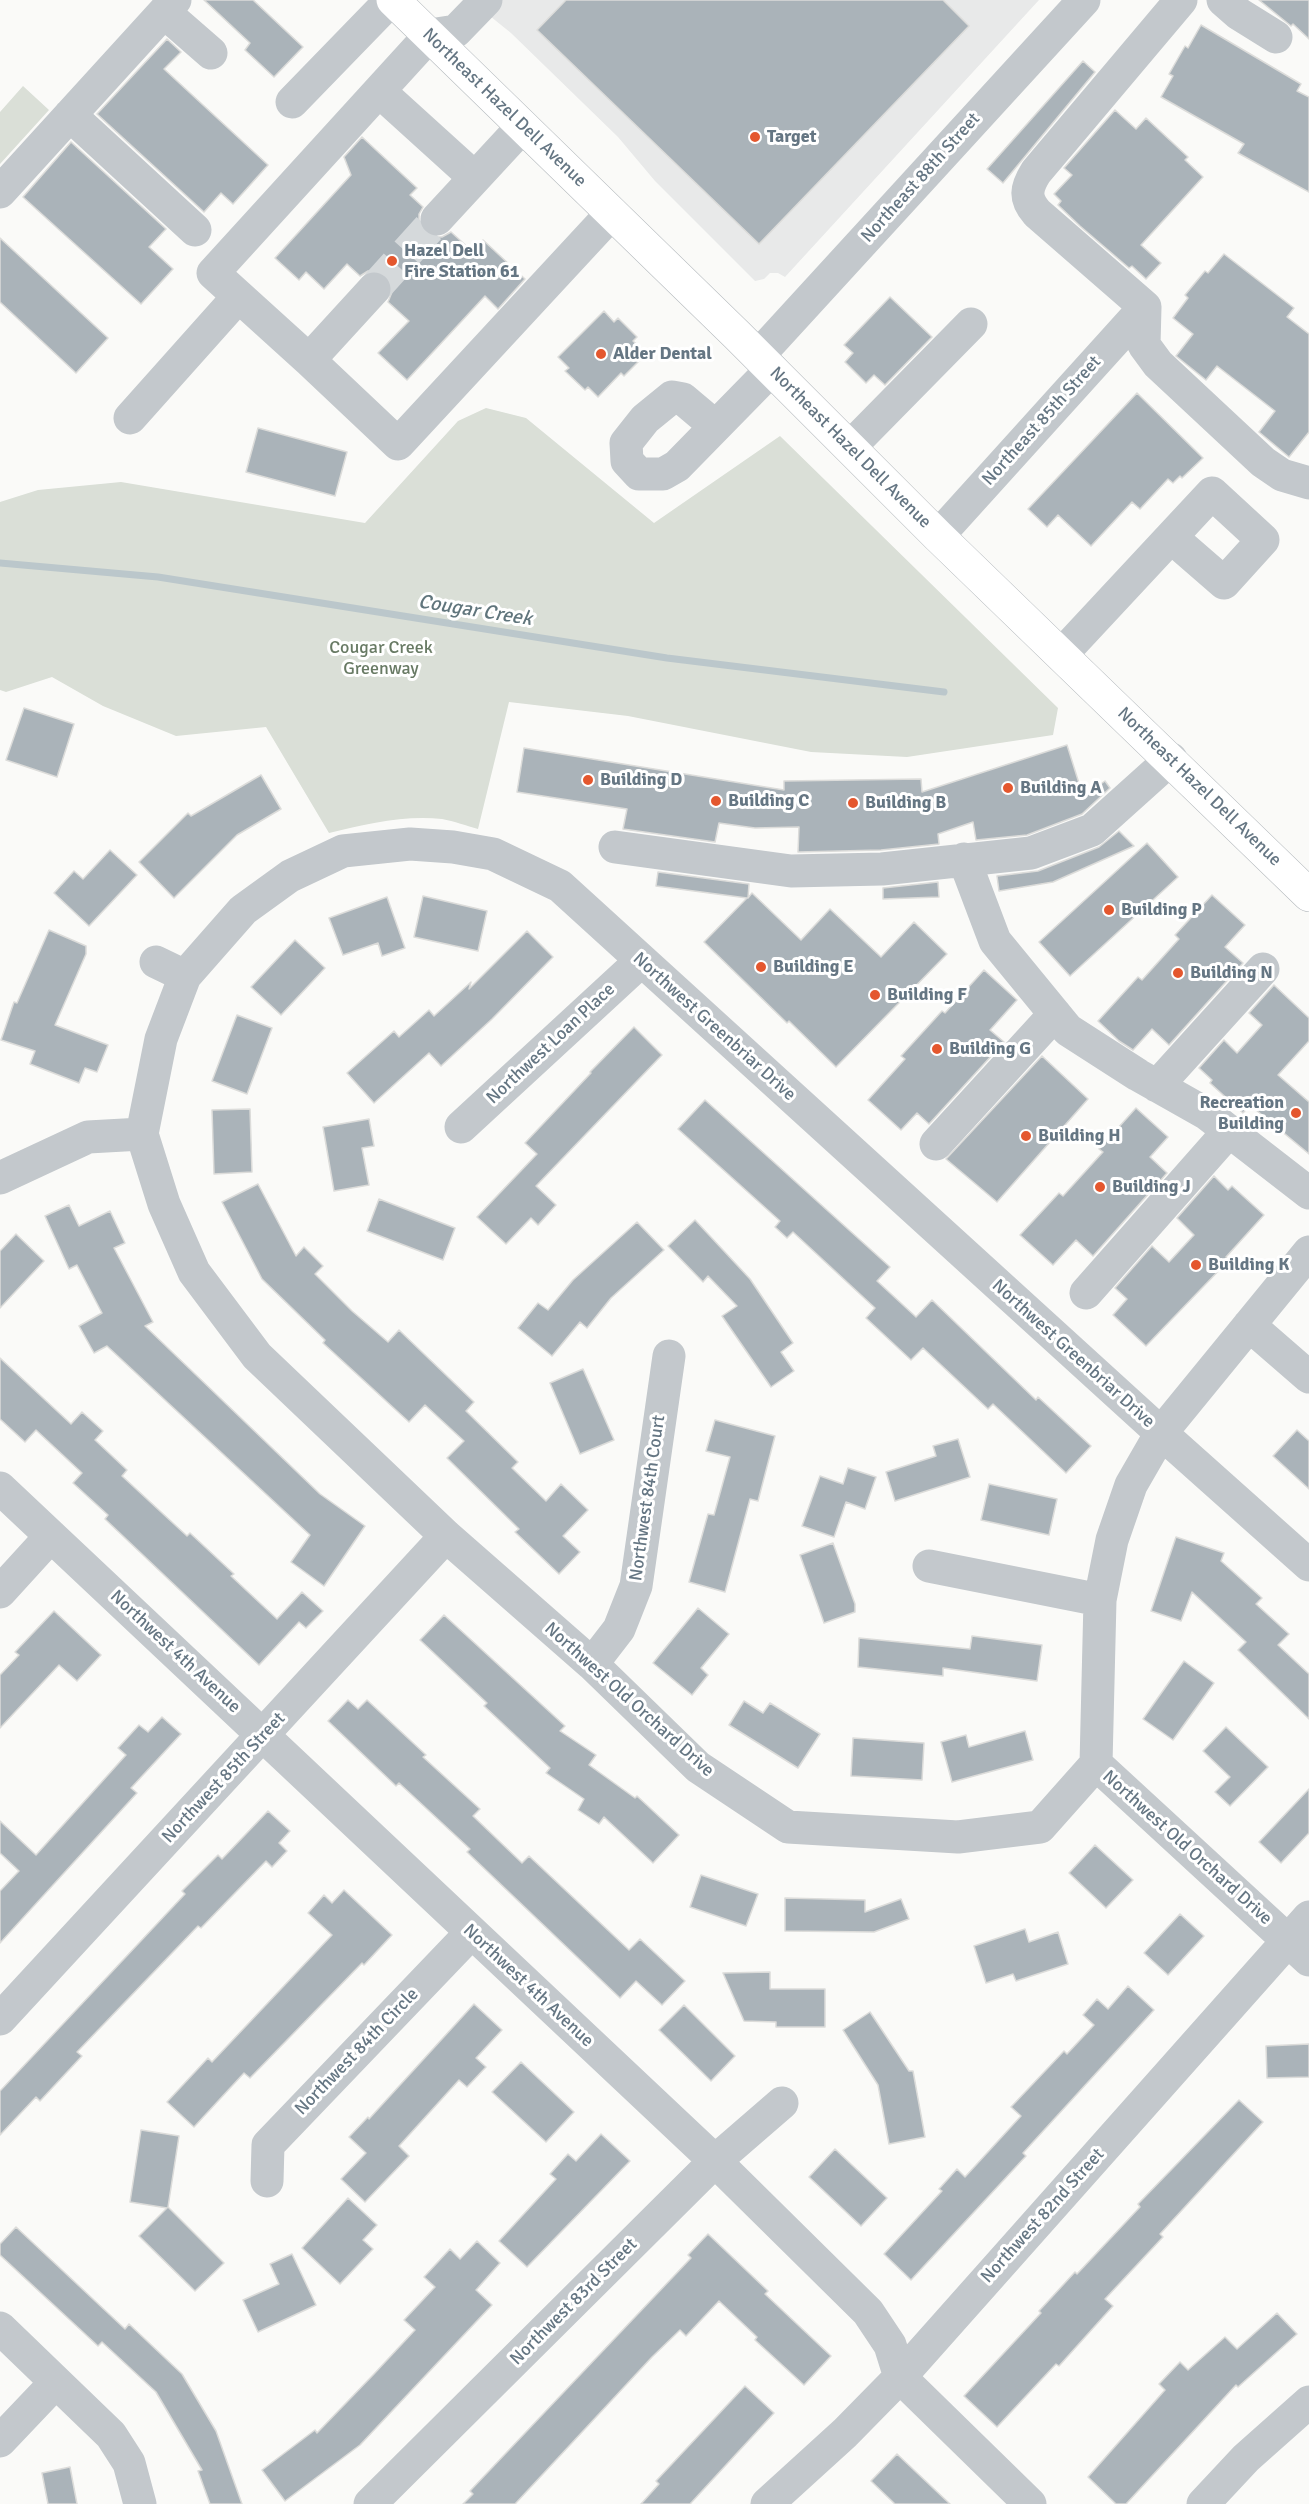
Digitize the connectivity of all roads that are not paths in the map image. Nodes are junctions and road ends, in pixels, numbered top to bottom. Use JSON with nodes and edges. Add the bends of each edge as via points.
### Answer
{"nodes":[{"id":1,"x":392,"y":0,"type":"edge"},
{"id":2,"x":486,"y":0,"type":"edge"},
{"id":3,"x":1084,"y":0,"type":"edge"},
{"id":4,"x":1181,"y":0,"type":"edge"},
{"id":5,"x":1223,"y":0,"type":"edge"},
{"id":6,"x":170,"y":6,"type":"edge"},
{"id":7,"x":430,"y":35,"type":"junction"},
{"id":8,"x":1276,"y":37,"type":"dead end"},
{"id":9,"x":211,"y":53,"type":"dead end"},
{"id":10,"x":379,"y":91,"type":"junction"},
{"id":11,"x":292,"y":102,"type":"dead end"},
{"id":12,"x":70,"y":115,"type":"junction"},
{"id":13,"x":522,"y":126,"type":"junction"},
{"id":14,"x":475,"y":178,"type":"junction"},
{"id":15,"x":0,"y":192,"type":"edge"},
{"id":16,"x":612,"y":213,"type":"junction"},
{"id":17,"x":437,"y":219,"type":"tunnel mouth"},
{"id":18,"x":195,"y":230,"type":"dead end"},
{"id":19,"x":374,"y":289,"type":"tunnel mouth"},
{"id":20,"x":238,"y":297,"type":"junction"},
{"id":21,"x":1145,"y":307,"type":"junction"},
{"id":22,"x":971,"y":324,"type":"dead end"},
{"id":23,"x":309,"y":360,"type":"junction"},
{"id":24,"x":765,"y":363,"type":"junction"},
{"id":25,"x":130,"y":418,"type":"dead end"},
{"id":26,"x":715,"y":426,"type":"dead end"},
{"id":27,"x":850,"y":447,"type":"junction"},
{"id":28,"x":1309,"y":483,"type":"edge"},
{"id":29,"x":938,"y":536,"type":"junction"},
{"id":30,"x":1171,"y":537,"type":"dead end"},
{"id":31,"x":1062,"y":654,"type":"junction"},
{"id":32,"x":1170,"y":759,"type":"junction"},
{"id":33,"x":615,"y":847,"type":"dead end"},
{"id":34,"x":964,"y":859,"type":"junction"},
{"id":35,"x":1309,"y":895,"type":"edge"},
{"id":36,"x":641,"y":961,"type":"junction"},
{"id":37,"x":1263,"y":969,"type":"dead end"},
{"id":38,"x":1055,"y":1014,"type":"junction"},
{"id":39,"x":1157,"y":1086,"type":"junction"},
{"id":40,"x":461,"y":1127,"type":"dead end"},
{"id":41,"x":1229,"y":1131,"type":"junction"},
{"id":42,"x":142,"y":1134,"type":"junction"},
{"id":43,"x":936,"y":1144,"type":"dead end"},
{"id":44,"x":0,"y":1178,"type":"edge"},
{"id":45,"x":1309,"y":1193,"type":"edge"},
{"id":46,"x":1309,"y":1252,"type":"edge"},
{"id":47,"x":1086,"y":1293,"type":"dead end"},
{"id":48,"x":1249,"y":1325,"type":"junction"},
{"id":49,"x":669,"y":1356,"type":"dead end"},
{"id":50,"x":1307,"y":1371,"type":"edge"},
{"id":51,"x":1161,"y":1433,"type":"junction"},
{"id":52,"x":0,"y":1488,"type":"edge"},
{"id":53,"x":51,"y":1536,"type":"junction"},
{"id":54,"x":446,"y":1536,"type":"junction"},
{"id":55,"x":1309,"y":1565,"type":"edge"},
{"id":56,"x":929,"y":1566,"type":"dead end"},
{"id":57,"x":0,"y":1592,"type":"edge"},
{"id":58,"x":1100,"y":1600,"type":"junction"},
{"id":59,"x":592,"y":1664,"type":"junction"},
{"id":60,"x":264,"y":1736,"type":"junction"},
{"id":61,"x":1096,"y":1764,"type":"junction"},
{"id":62,"x":471,"y":1933,"type":"junction"},
{"id":63,"x":1302,"y":1939,"type":"edge"},
{"id":64,"x":0,"y":2019,"type":"edge"},
{"id":65,"x":782,"y":2103,"type":"dead end"},
{"id":66,"x":715,"y":2161,"type":"junction"},
{"id":67,"x":267,"y":2181,"type":"dead end"},
{"id":68,"x":0,"y":2328,"type":"edge"},
{"id":69,"x":900,"y":2377,"type":"junction"},
{"id":70,"x":56,"y":2382,"type":"junction"},
{"id":71,"x":1309,"y":2402,"type":"edge"},
{"id":72,"x":0,"y":2441,"type":"edge"},
{"id":73,"x":140,"y":2504,"type":"edge"},
{"id":74,"x":370,"y":2504,"type":"edge"},
{"id":75,"x":767,"y":2504,"type":"edge"},
{"id":76,"x":1030,"y":2504,"type":"edge"},
{"id":77,"x":1203,"y":2504,"type":"edge"}],
"edges":[{"from":1,"to":7,"type":"main road","name":"Northeast Hazel Dell Avenue"},
{"from":1,"to":11,"type":"street"},
{"from":2,"to":7,"type":"street","via":[[456,31]]},
{"from":3,"to":24,"type":"street","name":"Northeast 88th Street"},
{"from":4,"to":21,"type":"street","via":[[1036,172],[1026,196],[1037,213]]},
{"from":5,"to":8,"type":"street"},
{"from":6,"to":9,"type":"street"},
{"from":6,"to":12,"type":"street"},
{"from":7,"to":10,"type":"street"},
{"from":7,"to":13,"type":"main road","name":"Northeast Hazel Dell Avenue"},
{"from":10,"to":14,"type":"street"},
{"from":10,"to":20,"type":"street","via":[[213,273]]},
{"from":12,"to":15,"type":"street"},
{"from":12,"to":18,"type":"street"},
{"from":13,"to":14,"type":"street"},
{"from":13,"to":16,"type":"main road","name":"Northeast Hazel Dell Avenue"},
{"from":14,"to":17,"type":"street"},
{"from":16,"to":23,"type":"street","via":[[398,444]]},
{"from":16,"to":24,"type":"main road","name":"Northeast Hazel Dell Avenue"},
{"from":19,"to":23,"type":"street"},
{"from":20,"to":23,"type":"street"},
{"from":20,"to":25,"type":"street"},
{"from":21,"to":28,"type":"street","via":[[1144,345],[1158,364],[1263,462],[1282,475]]},
{"from":21,"to":29,"type":"street","name":"Northeast 85th Street"},
{"from":22,"to":27,"type":"street"},
{"from":24,"to":26,"type":"street","name":"Northeast 88th Street"},
{"from":24,"to":27,"type":"main road","name":"Northeast Hazel Dell Avenue"},
{"from":27,"to":29,"type":"main road","name":"Northeast Hazel Dell Avenue"},
{"from":29,"to":31,"type":"main road","name":"Northeast Hazel Dell Avenue"},
{"from":30,"to":31,"type":"street"},
{"from":31,"to":32,"type":"main road","name":"Northeast Hazel Dell Avenue"},
{"from":32,"to":34,"type":"street","via":[[1092,830],[1031,854]]},
{"from":32,"to":35,"type":"main road","name":"Northeast Hazel Dell Avenue"},
{"from":33,"to":34,"type":"street","via":[[792,871],[882,869]]},
{"from":34,"to":38,"type":"street","via":[[995,941]]},
{"from":36,"to":40,"type":"street","name":"Northwest Loan Place"},
{"from":36,"to":42,"type":"street","name":"Northwest Greenbriar Drive","via":[[560,886],[493,854],[410,844],[343,852],[290,876],[170,969]]},
{"from":36,"to":51,"type":"street","name":"Northwest Greenbriar Drive"},
{"from":37,"to":39,"type":"street"},
{"from":38,"to":39,"type":"street","via":[[1068,1030]]},
{"from":38,"to":43,"type":"street"},
{"from":39,"to":41,"type":"street"},
{"from":41,"to":45,"type":"street"},
{"from":41,"to":47,"type":"street"},
{"from":42,"to":44,"type":"street","via":[[88,1137]]},
{"from":42,"to":54,"type":"street","name":"Northwest Old Orchard Drive","via":[[164,1204],[194,1272],[257,1356]]},
{"from":46,"to":48,"type":"street"},
{"from":48,"to":50,"type":"street"},
{"from":48,"to":51,"type":"street"},
{"from":49,"to":59,"type":"street","name":"Northwest 84th Court","via":[[636,1586],[619,1629]]},
{"from":51,"to":55,"type":"street","name":"Northwest Greenbriar Drive"},
{"from":51,"to":58,"type":"street","via":[[1127,1496],[1112,1540]]},
{"from":52,"to":53,"type":"street","name":"Northwest 4th Avenue"},
{"from":53,"to":57,"type":"street"},
{"from":53,"to":60,"type":"street","name":"Northwest 4th Avenue"},
{"from":54,"to":59,"type":"street","name":"Northwest Old Orchard Drive"},
{"from":54,"to":60,"type":"street","name":"Northwest 85th Street"},
{"from":56,"to":58,"type":"street"},
{"from":58,"to":61,"type":"street"},
{"from":59,"to":61,"type":"street","name":"Northwest Old Orchard Drive","via":[[698,1767],[788,1827],[958,1837],[1041,1827]]},
{"from":60,"to":62,"type":"street","name":"Northwest 4th Avenue"},
{"from":60,"to":64,"type":"street","name":"Northwest 85th Street"},
{"from":61,"to":63,"type":"street","name":"Northwest Old Orchard Drive"},
{"from":62,"to":66,"type":"street","name":"Northwest 4th Avenue"},
{"from":62,"to":67,"type":"street","name":"Northwest 84th Circle","via":[[268,2145]]},
{"from":63,"to":69,"type":"street","name":"Northwest 82nd Street"},
{"from":65,"to":66,"type":"street","name":"Northwest 83rd Street"},
{"from":66,"to":69,"type":"street","name":"Northwest 4th Avenue","via":[[868,2312],[890,2345]]},
{"from":66,"to":74,"type":"street","name":"Northwest 83rd Street"},
{"from":68,"to":70,"type":"street"},
{"from":69,"to":75,"type":"street","name":"Northwest 82nd Street"},
{"from":69,"to":76,"type":"street","name":"Northwest 4th Avenue"},
{"from":70,"to":72,"type":"street"},
{"from":70,"to":73,"type":"street","via":[[111,2435],[129,2463]]},
{"from":71,"to":77,"type":"street","via":[[1246,2458]]}]}
